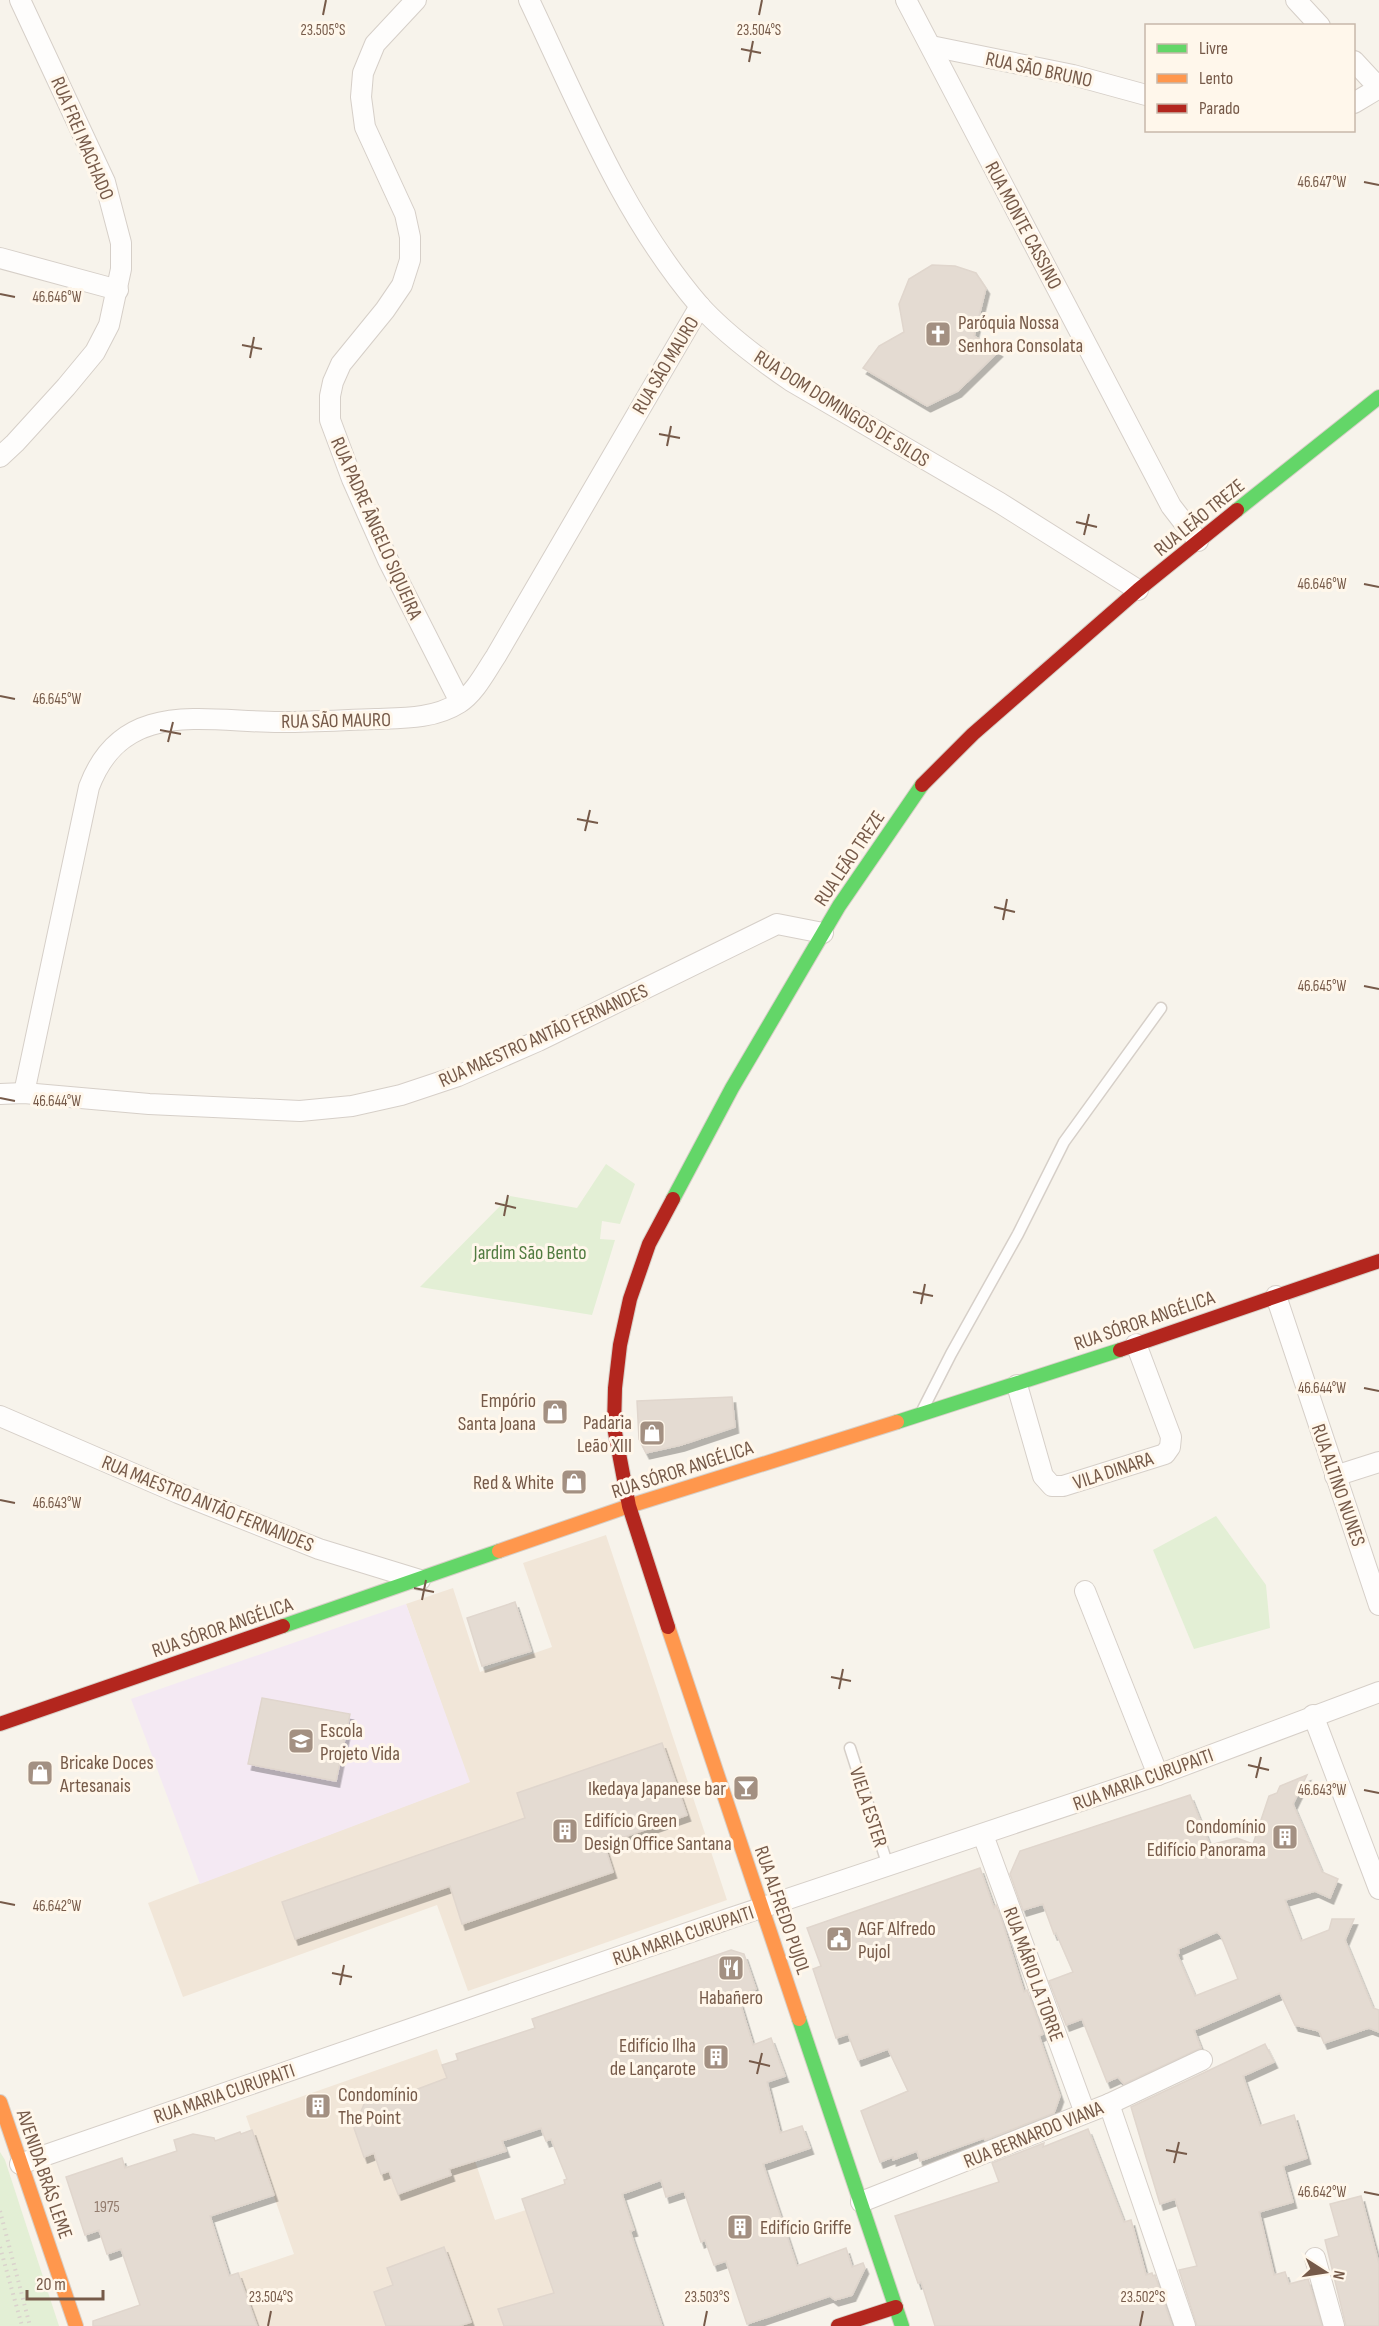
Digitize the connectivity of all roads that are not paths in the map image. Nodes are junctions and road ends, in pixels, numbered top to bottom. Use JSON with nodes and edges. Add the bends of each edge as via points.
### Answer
{"nodes":[{"id":1,"x":20,"y":0,"type":"edge"},
{"id":2,"x":416,"y":0,"type":"edge"},
{"id":3,"x":528,"y":0,"type":"edge"},
{"id":4,"x":906,"y":0,"type":"edge"},
{"id":5,"x":1296,"y":0,"type":"edge"},
{"id":6,"x":1318,"y":24,"type":"edge"},
{"id":7,"x":931,"y":46,"type":"junction"},
{"id":8,"x":1355,"y":63,"type":"edge"},
{"id":9,"x":1379,"y":88,"type":"edge"},
{"id":10,"x":1145,"y":95,"type":"edge"},
{"id":11,"x":1355,"y":102,"type":"edge"},
{"id":12,"x":0,"y":258,"type":"edge"},
{"id":13,"x":118,"y":290,"type":"junction"},
{"id":14,"x":700,"y":306,"type":"junction"},
{"id":15,"x":1379,"y":397,"type":"edge"},
{"id":16,"x":0,"y":457,"type":"edge"},
{"id":17,"x":1198,"y":541,"type":"junction"},
{"id":18,"x":1138,"y":590,"type":"junction"},
{"id":19,"x":460,"y":702,"type":"junction"},
{"id":20,"x":823,"y":933,"type":"junction"},
{"id":21,"x":1161,"y":1008,"type":"dead end"},
{"id":22,"x":24,"y":1093,"type":"junction"},
{"id":23,"x":0,"y":1094,"type":"edge"},
{"id":24,"x":1379,"y":1261,"type":"edge"},
{"id":25,"x":1276,"y":1296,"type":"junction"},
{"id":26,"x":1136,"y":1344,"type":"junction"},
{"id":27,"x":1017,"y":1385,"type":"junction"},
{"id":28,"x":921,"y":1414,"type":"junction"},
{"id":29,"x":0,"y":1416,"type":"edge"},
{"id":30,"x":1379,"y":1462,"type":"edge"},
{"id":31,"x":1335,"y":1476,"type":"junction"},
{"id":32,"x":629,"y":1506,"type":"junction"},
{"id":33,"x":420,"y":1580,"type":"junction"},
{"id":34,"x":1085,"y":1591,"type":"dead end"},
{"id":35,"x":1379,"y":1605,"type":"edge"},
{"id":36,"x":1379,"y":1692,"type":"edge"},
{"id":37,"x":1313,"y":1715,"type":"junction"},
{"id":38,"x":0,"y":1724,"type":"edge"},
{"id":39,"x":849,"y":1748,"type":"dead end"},
{"id":40,"x":1158,"y":1775,"type":"junction"},
{"id":41,"x":983,"y":1834,"type":"junction"},
{"id":42,"x":888,"y":1866,"type":"junction"},
{"id":43,"x":1379,"y":1889,"type":"edge"},
{"id":44,"x":762,"y":1908,"type":"junction"},
{"id":45,"x":1202,"y":2060,"type":"dead end"},
{"id":46,"x":0,"y":2102,"type":"edge"},
{"id":47,"x":1109,"y":2104,"type":"junction"},
{"id":48,"x":1085,"y":2113,"type":"junction"},
{"id":49,"x":20,"y":2163,"type":"junction"},
{"id":50,"x":861,"y":2202,"type":"junction"},
{"id":51,"x":1316,"y":2258,"type":"dead end"},
{"id":52,"x":896,"y":2307,"type":"junction"},
{"id":53,"x":76,"y":2326,"type":"edge"},
{"id":54,"x":838,"y":2326,"type":"edge"},
{"id":55,"x":902,"y":2326,"type":"edge"},
{"id":56,"x":1185,"y":2326,"type":"edge"},
{"id":57,"x":1334,"y":2326,"type":"edge"}],
"edges":[{"from":1,"to":13,"type":"street","name":"RUA FREI MACHADO","via":[[105,182],[121,243]]},
{"from":2,"to":19,"type":"street","name":"RUA PADRE ÂNGELO SIQUEIRA","via":[[375,44],[363,73],[361,97],[365,127],[405,214],[410,260],[402,285],[340,364],[332,389],[330,420],[388,560]]},
{"from":3,"to":14,"type":"street","name":"RUA DOM DOMINGOS DE SILOS","via":[[615,180],[652,242]]},
{"from":4,"to":7,"type":"street","name":"RUA MONTE CASSINO"},
{"from":5,"to":6,"type":"street"},
{"from":7,"to":10,"type":"street","name":"RUA SÃO BRUNO","via":[[1073,75]]},
{"from":7,"to":17,"type":"street","name":"RUA MONTE CASSINO","via":[[1171,506]]},
{"from":8,"to":9,"type":"street"},
{"from":9,"to":11,"type":"street"},
{"from":12,"to":13,"type":"street"},
{"from":13,"to":16,"type":"street","name":"RUA FREI MACHADO","via":[[110,325],[95,352]]},
{"from":14,"to":18,"type":"street","name":"RUA DOM DOMINGOS DE SILOS","via":[[790,381],[1000,503]]},
{"from":14,"to":19,"type":"street","name":"RUA SÃO MAURO","via":[[496,656]]},
{"from":15,"to":17,"type":"main road","name":"RUA LEÃO TREZE"},
{"from":17,"to":18,"type":"main road","name":"RUA LEÃO TREZE"},
{"from":18,"to":20,"type":"main road","name":"RUA LEÃO TREZE","via":[[925,781]]},
{"from":19,"to":22,"type":"street","name":"RUA SÃO MAURO","via":[[411,718],[162,721],[134,730],[119,741],[102,759],[89,787]]},
{"from":20,"to":22,"type":"street","name":"RUA MAESTRO ANTÃO FERNANDES","via":[[777,924],[486,1065],[400,1095],[352,1106],[269,1111]]},
{"from":20,"to":32,"type":"main road","name":"RUA LEÃO TREZE","via":[[673,1196],[649,1244],[630,1299],[618,1356],[614,1428]]},
{"from":21,"to":28,"type":"lane","via":[[1064,1142]]},
{"from":22,"to":23,"type":"street","name":"RUA MAESTRO ANTÃO FERNANDES"},
{"from":24,"to":25,"type":"main road","name":"RUA SÓROR ANGÉLICA"},
{"from":25,"to":26,"type":"main road","name":"RUA SÓROR ANGÉLICA"},
{"from":25,"to":31,"type":"street","name":"RUA ALTINO NUNES"},
{"from":26,"to":27,"type":"main road","name":"RUA SÓROR ANGÉLICA"},
{"from":26,"to":27,"type":"street","name":"VILA DINARA","via":[[1171,1437],[1165,1454],[1052,1486],[1043,1476]]},
{"from":27,"to":28,"type":"main road","name":"RUA SÓROR ANGÉLICA"},
{"from":28,"to":32,"type":"main road","name":"RUA SÓROR ANGÉLICA"},
{"from":29,"to":33,"type":"street","name":"RUA MAESTRO ANTÃO FERNANDES","via":[[178,1493],[319,1548]]},
{"from":30,"to":31,"type":"street"},
{"from":31,"to":35,"type":"street","name":"RUA ALTINO NUNES"},
{"from":32,"to":33,"type":"main road","name":"RUA SÓROR ANGÉLICA"},
{"from":32,"to":44,"type":"main road","name":"RUA ALFREDO PUJOL"},
{"from":33,"to":38,"type":"main road","name":"RUA SÓROR ANGÉLICA"},
{"from":34,"to":40,"type":"street"},
{"from":36,"to":37,"type":"street","name":"RUA MARIA CURUPAITI"},
{"from":37,"to":40,"type":"street","name":"RUA MARIA CURUPAITI"},
{"from":37,"to":43,"type":"street"},
{"from":39,"to":42,"type":"lane","name":"VIELA ESTER"},
{"from":40,"to":41,"type":"street","name":"RUA MARIA CURUPAITI"},
{"from":41,"to":42,"type":"street","name":"RUA MARIA CURUPAITI"},
{"from":41,"to":48,"type":"street","name":"RUA MÁRIO LA TORRE"},
{"from":42,"to":44,"type":"street","name":"RUA MARIA CURUPAITI"},
{"from":44,"to":49,"type":"street","name":"RUA MARIA CURUPAITI"},
{"from":44,"to":50,"type":"main road","name":"RUA ALFREDO PUJOL"},
{"from":45,"to":47,"type":"street","name":"RUA BERNARDO VIANA"},
{"from":46,"to":49,"type":"main road","name":"AVENIDA BRÁS LEME"},
{"from":47,"to":48,"type":"street","name":"RUA BERNARDO VIANA"},
{"from":47,"to":56,"type":"street"},
{"from":48,"to":50,"type":"street","name":"RUA BERNARDO VIANA"},
{"from":49,"to":53,"type":"main road","name":"AVENIDA BRÁS LEME"},
{"from":50,"to":52,"type":"main road","name":"RUA ALFREDO PUJOL"},
{"from":51,"to":57,"type":"street"},
{"from":52,"to":54,"type":"main road"},
{"from":52,"to":55,"type":"main road","name":"RUA ALFREDO PUJOL"}]}
